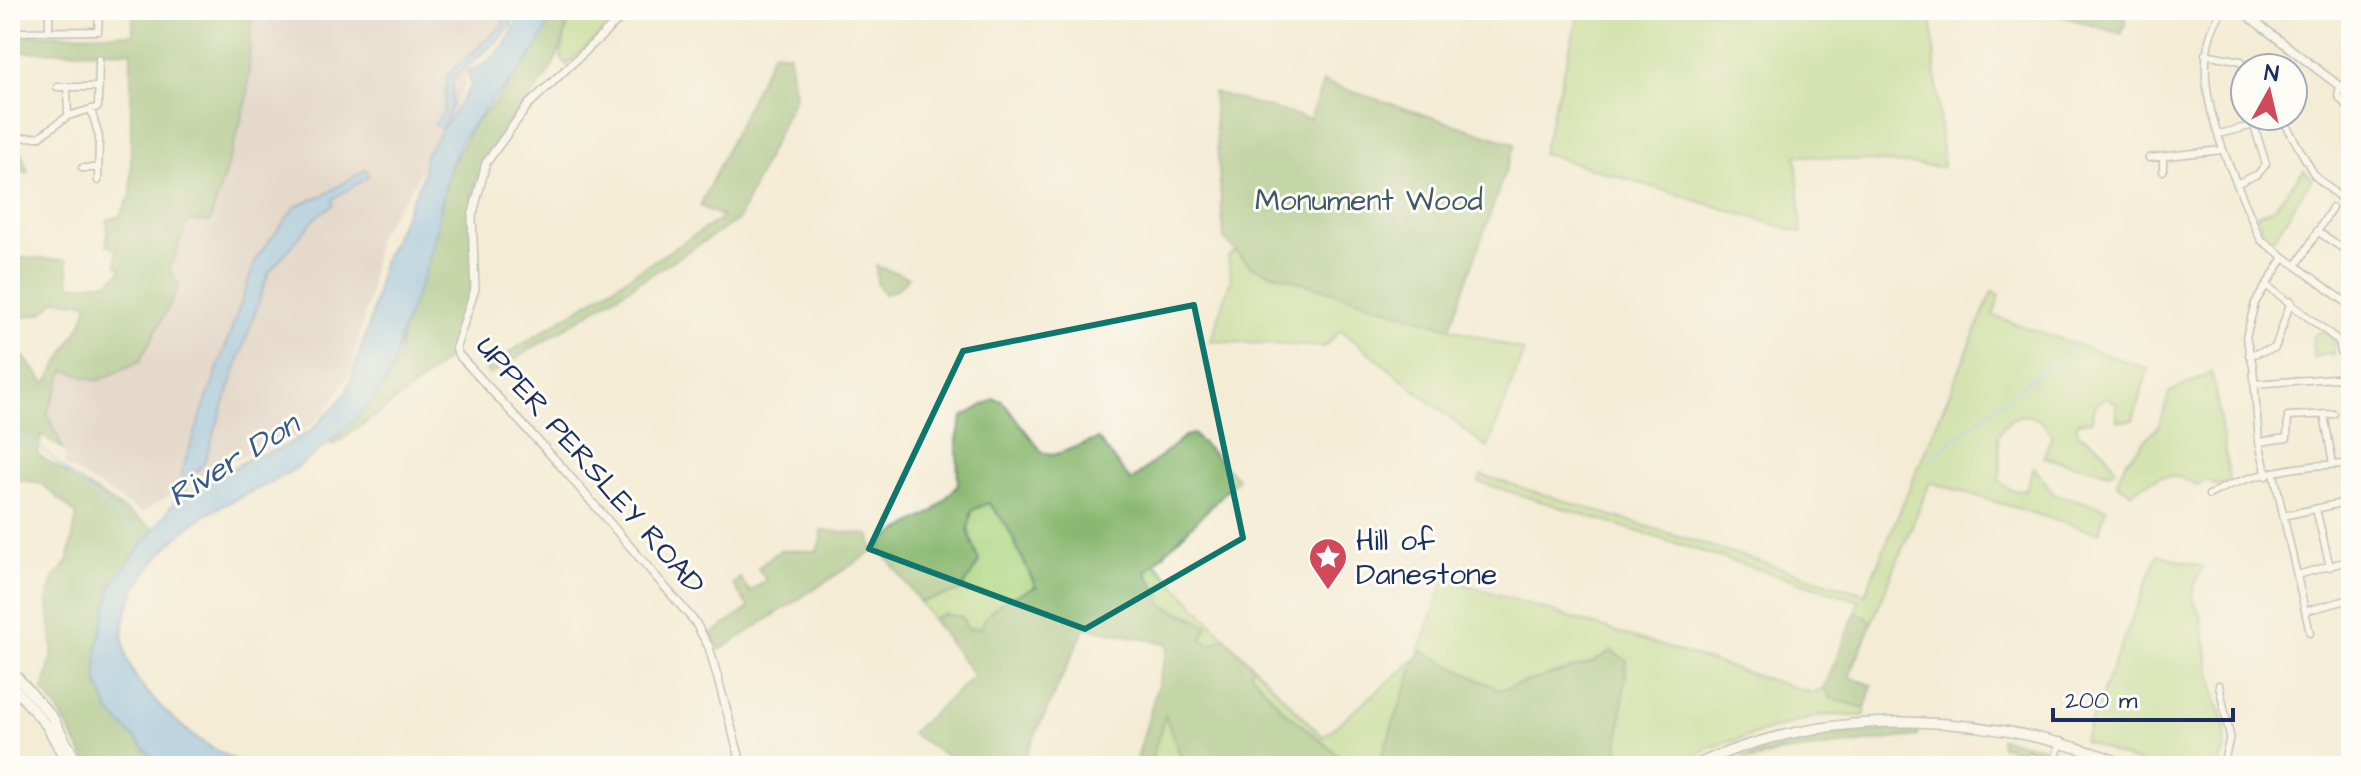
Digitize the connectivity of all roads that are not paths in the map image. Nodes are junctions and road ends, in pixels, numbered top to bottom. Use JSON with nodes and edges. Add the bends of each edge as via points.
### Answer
{"nodes":[{"id":1,"x":49,"y":10,"type":"edge"},
{"id":2,"x":99,"y":10,"type":"edge"},
{"id":3,"x":629,"y":10,"type":"edge"},
{"id":4,"x":2223,"y":10,"type":"edge"},
{"id":5,"x":2240,"y":10,"type":"edge"},
{"id":6,"x":10,"y":32,"type":"edge"},
{"id":7,"x":49,"y":32,"type":"junction"},
{"id":8,"x":2205,"y":54,"type":"junction"},
{"id":9,"x":99,"y":59,"type":"dead end"},
{"id":10,"x":2229,"y":59,"type":"edge"},
{"id":11,"x":2340,"y":86,"type":"junction"},
{"id":12,"x":57,"y":87,"type":"dead end"},
{"id":13,"x":67,"y":87,"type":"junction"},
{"id":14,"x":99,"y":87,"type":"junction"},
{"id":15,"x":2351,"y":95,"type":"edge"},
{"id":16,"x":91,"y":109,"type":"junction"},
{"id":17,"x":2351,"y":111,"type":"edge"},
{"id":18,"x":68,"y":116,"type":"junction"},
{"id":19,"x":2229,"y":131,"type":"edge"},
{"id":20,"x":2256,"y":132,"type":"edge"},
{"id":21,"x":2290,"y":132,"type":"edge"},
{"id":22,"x":2219,"y":134,"type":"junction"},
{"id":23,"x":10,"y":138,"type":"edge"},
{"id":24,"x":2222,"y":150,"type":"junction"},
{"id":25,"x":2149,"y":158,"type":"dead end"},
{"id":26,"x":2163,"y":159,"type":"junction"},
{"id":27,"x":82,"y":168,"type":"dead end"},
{"id":28,"x":98,"y":168,"type":"junction"},
{"id":29,"x":2163,"y":171,"type":"dead end"},
{"id":30,"x":98,"y":181,"type":"dead end"},
{"id":31,"x":2238,"y":183,"type":"junction"},
{"id":32,"x":2351,"y":207,"type":"edge"},
{"id":33,"x":2332,"y":208,"type":"dead end"},
{"id":34,"x":2317,"y":231,"type":"junction"},
{"id":35,"x":2351,"y":254,"type":"edge"},
{"id":36,"x":2284,"y":257,"type":"junction"},
{"id":37,"x":2297,"y":265,"type":"junction"},
{"id":38,"x":2266,"y":285,"type":"junction"},
{"id":39,"x":2291,"y":301,"type":"junction"},
{"id":40,"x":2351,"y":306,"type":"edge"},
{"id":41,"x":2341,"y":352,"type":"dead end"},
{"id":42,"x":2249,"y":355,"type":"junction"},
{"id":43,"x":2351,"y":383,"type":"edge"},
{"id":44,"x":2255,"y":384,"type":"junction"},
{"id":45,"x":2324,"y":414,"type":"junction"},
{"id":46,"x":2334,"y":414,"type":"dead end"},
{"id":47,"x":2299,"y":436,"type":"dead end"},
{"id":48,"x":2287,"y":438,"type":"junction"},
{"id":49,"x":2259,"y":442,"type":"junction"},
{"id":50,"x":2333,"y":464,"type":"junction"},
{"id":51,"x":2351,"y":464,"type":"edge"},
{"id":52,"x":2271,"y":475,"type":"junction"},
{"id":53,"x":2209,"y":495,"type":"dead end"},
{"id":54,"x":2351,"y":501,"type":"edge"},
{"id":55,"x":2316,"y":509,"type":"junction"},
{"id":56,"x":2283,"y":516,"type":"junction"},
{"id":57,"x":2351,"y":560,"type":"edge"},
{"id":58,"x":2330,"y":567,"type":"junction"},
{"id":59,"x":2297,"y":575,"type":"junction"},
{"id":60,"x":2351,"y":599,"type":"edge"},
{"id":61,"x":2305,"y":611,"type":"junction"},
{"id":62,"x":2310,"y":633,"type":"dead end"},
{"id":63,"x":10,"y":669,"type":"edge"},
{"id":64,"x":10,"y":683,"type":"edge"},
{"id":65,"x":2219,"y":685,"type":"dead end"},
{"id":66,"x":2061,"y":741,"type":"junction"},
{"id":67,"x":2031,"y":757,"type":"dead end"},
{"id":68,"x":2058,"y":764,"type":"edge"},
{"id":69,"x":69,"y":766,"type":"edge"},
{"id":70,"x":79,"y":766,"type":"edge"},
{"id":71,"x":742,"y":766,"type":"edge"},
{"id":72,"x":1693,"y":766,"type":"edge"},
{"id":73,"x":1881,"y":766,"type":"edge"},
{"id":74,"x":1981,"y":766,"type":"edge"},
{"id":75,"x":2130,"y":766,"type":"edge"},
{"id":76,"x":2223,"y":766,"type":"edge"}],
"edges":[{"from":1,"to":7,"type":"street"},
{"from":2,"to":7,"type":"street","via":[[98,31]]},
{"from":3,"to":71,"type":"street","name":"UPPER PERSLEY ROAD","via":[[528,105],[486,163],[472,217],[475,289],[456,347],[695,622],[709,647]]},
{"from":4,"to":8,"type":"street"},
{"from":5,"to":11,"type":"street"},
{"from":6,"to":7,"type":"street"},
{"from":8,"to":10,"type":"street"},
{"from":8,"to":22,"type":"street"},
{"from":9,"to":14,"type":"street"},
{"from":11,"to":15,"type":"street"},
{"from":11,"to":17,"type":"street","via":[[2338,96]]},
{"from":12,"to":13,"type":"street"},
{"from":13,"to":14,"type":"street"},
{"from":13,"to":18,"type":"street"},
{"from":14,"to":16,"type":"street","via":[[98,107]]},
{"from":16,"to":18,"type":"street"},
{"from":16,"to":28,"type":"street","via":[[99,137]]},
{"from":18,"to":23,"type":"street","via":[[39,137]]},
{"from":19,"to":22,"type":"street"},
{"from":20,"to":31,"type":"street","via":[[2266,164]]},
{"from":21,"to":32,"type":"street","via":[[2315,176]]},
{"from":22,"to":24,"type":"street"},
{"from":24,"to":26,"type":"street"},
{"from":24,"to":31,"type":"street"},
{"from":25,"to":26,"type":"street"},
{"from":26,"to":29,"type":"street"},
{"from":27,"to":28,"type":"street"},
{"from":28,"to":30,"type":"street"},
{"from":31,"to":36,"type":"street","via":[[2259,236]]},
{"from":33,"to":34,"type":"street"},
{"from":34,"to":35,"type":"street"},
{"from":34,"to":37,"type":"street"},
{"from":36,"to":37,"type":"street"},
{"from":36,"to":38,"type":"street"},
{"from":37,"to":40,"type":"street"},
{"from":38,"to":39,"type":"street"},
{"from":38,"to":42,"type":"street","via":[[2249,321]]},
{"from":39,"to":41,"type":"street","via":[[2339,341]]},
{"from":39,"to":42,"type":"street","via":[[2275,348]]},
{"from":42,"to":44,"type":"street"},
{"from":43,"to":44,"type":"street","via":[[2335,378]]},
{"from":44,"to":49,"type":"street"},
{"from":45,"to":46,"type":"street"},
{"from":45,"to":48,"type":"street","via":[[2288,416]]},
{"from":45,"to":50,"type":"street"},
{"from":47,"to":48,"type":"street"},
{"from":48,"to":49,"type":"street"},
{"from":49,"to":52,"type":"street"},
{"from":50,"to":51,"type":"street"},
{"from":50,"to":52,"type":"street"},
{"from":52,"to":53,"type":"street","via":[[2233,483]]},
{"from":52,"to":56,"type":"street"},
{"from":54,"to":55,"type":"street"},
{"from":55,"to":56,"type":"street"},
{"from":55,"to":58,"type":"street"},
{"from":56,"to":59,"type":"street"},
{"from":57,"to":58,"type":"street"},
{"from":58,"to":59,"type":"street"},
{"from":59,"to":61,"type":"street"},
{"from":60,"to":61,"type":"street"},
{"from":61,"to":62,"type":"street"},
{"from":63,"to":70,"type":"main road","via":[[53,718]]},
{"from":64,"to":69,"type":"main road","via":[[47,726]]},
{"from":65,"to":76,"type":"street","via":[[2230,736]]},
{"from":66,"to":68,"type":"street"},
{"from":66,"to":72,"type":"main road","via":[[1973,725],[1880,723],[1790,734]]},
{"from":66,"to":75,"type":"main road"},
{"from":67,"to":68,"type":"street"},
{"from":73,"to":74,"type":"street"}]}
